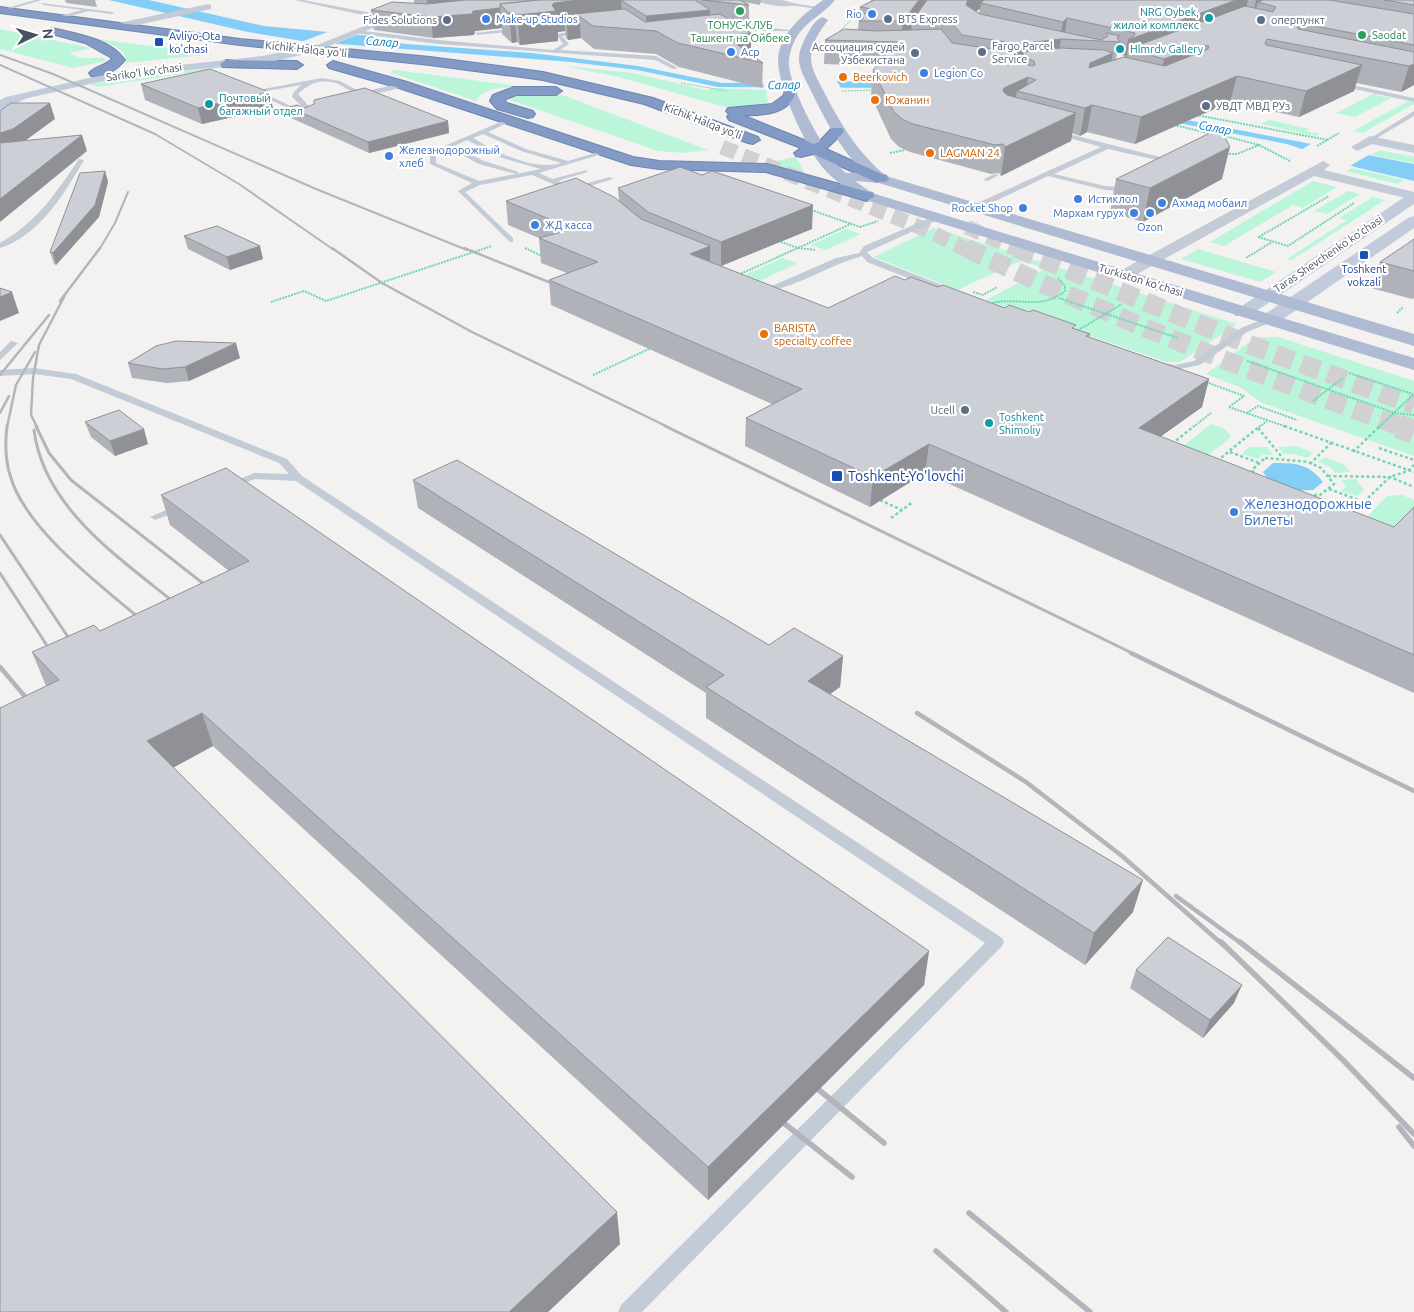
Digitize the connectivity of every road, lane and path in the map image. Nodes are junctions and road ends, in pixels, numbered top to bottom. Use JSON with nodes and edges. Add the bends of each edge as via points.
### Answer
{"nodes":[{"id":1,"x":296,"y":0,"type":"edge"},
{"id":2,"x":426,"y":0,"type":"edge"},
{"id":3,"x":436,"y":0,"type":"edge"},
{"id":4,"x":760,"y":0,"type":"edge"},
{"id":5,"x":830,"y":0,"type":"edge"},
{"id":6,"x":41,"y":2,"type":"edge"},
{"id":7,"x":845,"y":2,"type":"dead end"},
{"id":8,"x":789,"y":3,"type":"edge"},
{"id":9,"x":208,"y":7,"type":"dead end"},
{"id":10,"x":819,"y":8,"type":"junction"},
{"id":11,"x":89,"y":10,"type":"junction"},
{"id":12,"x":112,"y":13,"type":"dead end"},
{"id":13,"x":1,"y":14,"type":"edge"},
{"id":14,"x":53,"y":17,"type":"junction"},
{"id":15,"x":389,"y":17,"type":"junction"},
{"id":16,"x":421,"y":19,"type":"edge"},
{"id":17,"x":747,"y":20,"type":"edge"},
{"id":18,"x":21,"y":24,"type":"junction"},
{"id":19,"x":119,"y":26,"type":"junction"},
{"id":20,"x":526,"y":28,"type":"edge"},
{"id":21,"x":760,"y":28,"type":"junction"},
{"id":22,"x":552,"y":31,"type":"edge"},
{"id":23,"x":795,"y":31,"type":"junction"},
{"id":24,"x":353,"y":32,"type":"junction"},
{"id":25,"x":587,"y":32,"type":"edge"},
{"id":26,"x":722,"y":32,"type":"edge"},
{"id":27,"x":478,"y":34,"type":"junction"},
{"id":28,"x":558,"y":35,"type":"junction"},
{"id":29,"x":438,"y":42,"type":"junction"},
{"id":30,"x":489,"y":46,"type":"junction"},
{"id":31,"x":807,"y":46,"type":"junction"},
{"id":32,"x":875,"y":50,"type":"edge"},
{"id":33,"x":555,"y":51,"type":"junction"},
{"id":34,"x":311,"y":52,"type":"junction"},
{"id":35,"x":348,"y":53,"type":"junction"},
{"id":36,"x":649,"y":53,"type":"edge"},
{"id":37,"x":255,"y":54,"type":"junction"},
{"id":38,"x":287,"y":57,"type":"junction"},
{"id":39,"x":656,"y":58,"type":"junction"},
{"id":40,"x":430,"y":60,"type":"junction"},
{"id":41,"x":226,"y":64,"type":"junction"},
{"id":42,"x":320,"y":68,"type":"dead end"},
{"id":43,"x":676,"y":68,"type":"edge"},
{"id":44,"x":416,"y":69,"type":"junction"},
{"id":45,"x":95,"y":73,"type":"junction"},
{"id":46,"x":378,"y":77,"type":"junction"},
{"id":47,"x":1327,"y":81,"type":"edge"},
{"id":48,"x":307,"y":84,"type":"junction"},
{"id":49,"x":403,"y":85,"type":"junction"},
{"id":50,"x":789,"y":85,"type":"junction"},
{"id":51,"x":880,"y":89,"type":"edge"},
{"id":52,"x":840,"y":91,"type":"dead end"},
{"id":53,"x":575,"y":94,"type":"junction"},
{"id":54,"x":3,"y":99,"type":"edge"},
{"id":55,"x":1414,"y":100,"type":"edge"},
{"id":56,"x":689,"y":102,"type":"dead end"},
{"id":57,"x":626,"y":110,"type":"dead end"},
{"id":58,"x":1414,"y":113,"type":"edge"},
{"id":59,"x":1188,"y":114,"type":"edge"},
{"id":60,"x":507,"y":121,"type":"junction"},
{"id":61,"x":1174,"y":125,"type":"edge"},
{"id":62,"x":484,"y":132,"type":"junction"},
{"id":63,"x":837,"y":132,"type":"junction"},
{"id":64,"x":1052,"y":132,"type":"edge"},
{"id":65,"x":1338,"y":133,"type":"dead end"},
{"id":66,"x":1212,"y":134,"type":"edge"},
{"id":67,"x":1221,"y":136,"type":"edge"},
{"id":68,"x":471,"y":137,"type":"junction"},
{"id":69,"x":804,"y":137,"type":"junction"},
{"id":70,"x":1370,"y":140,"type":"junction"},
{"id":71,"x":460,"y":142,"type":"junction"},
{"id":72,"x":1259,"y":145,"type":"junction"},
{"id":73,"x":446,"y":147,"type":"junction"},
{"id":74,"x":1107,"y":147,"type":"junction"},
{"id":75,"x":1357,"y":147,"type":"dead end"},
{"id":76,"x":747,"y":149,"type":"junction"},
{"id":77,"x":815,"y":149,"type":"junction"},
{"id":78,"x":1414,"y":149,"type":"edge"},
{"id":79,"x":906,"y":150,"type":"edge"},
{"id":80,"x":890,"y":152,"type":"dead end"},
{"id":81,"x":602,"y":153,"type":"junction"},
{"id":82,"x":777,"y":153,"type":"junction"},
{"id":83,"x":1220,"y":154,"type":"edge"},
{"id":84,"x":81,"y":160,"type":"dead end"},
{"id":85,"x":1290,"y":161,"type":"dead end"},
{"id":86,"x":568,"y":162,"type":"junction"},
{"id":87,"x":1182,"y":164,"type":"edge"},
{"id":88,"x":558,"y":165,"type":"junction"},
{"id":89,"x":705,"y":165,"type":"junction"},
{"id":90,"x":549,"y":168,"type":"junction"},
{"id":91,"x":585,"y":171,"type":"dead end"},
{"id":92,"x":533,"y":173,"type":"junction"},
{"id":93,"x":1047,"y":174,"type":"junction"},
{"id":94,"x":996,"y":175,"type":"edge"},
{"id":95,"x":510,"y":177,"type":"junction"},
{"id":96,"x":610,"y":179,"type":"dead end"},
{"id":97,"x":881,"y":179,"type":"junction"},
{"id":98,"x":986,"y":180,"type":"dead end"},
{"id":99,"x":551,"y":181,"type":"junction"},
{"id":100,"x":478,"y":182,"type":"junction"},
{"id":101,"x":1354,"y":182,"type":"junction"},
{"id":102,"x":848,"y":183,"type":"junction"},
{"id":103,"x":1140,"y":186,"type":"edge"},
{"id":104,"x":1378,"y":187,"type":"junction"},
{"id":105,"x":571,"y":190,"type":"junction"},
{"id":106,"x":584,"y":196,"type":"edge"},
{"id":107,"x":867,"y":196,"type":"junction"},
{"id":108,"x":1414,"y":196,"type":"edge"},
{"id":109,"x":804,"y":208,"type":"edge"},
{"id":110,"x":974,"y":208,"type":"junction"},
{"id":111,"x":937,"y":217,"type":"junction"},
{"id":112,"x":1414,"y":221,"type":"edge"},
{"id":113,"x":852,"y":224,"type":"junction"},
{"id":114,"x":860,"y":227,"type":"dead end"},
{"id":115,"x":510,"y":240,"type":"junction"},
{"id":116,"x":781,"y":242,"type":"edge"},
{"id":117,"x":1273,"y":242,"type":"junction"},
{"id":118,"x":0,"y":246,"type":"edge"},
{"id":119,"x":798,"y":248,"type":"junction"},
{"id":120,"x":811,"y":248,"type":"dead end"},
{"id":121,"x":862,"y":254,"type":"junction"},
{"id":122,"x":1246,"y":258,"type":"dead end"},
{"id":123,"x":550,"y":260,"type":"edge"},
{"id":124,"x":1150,"y":261,"type":"junction"},
{"id":125,"x":1049,"y":272,"type":"dead end"},
{"id":126,"x":1124,"y":275,"type":"junction"},
{"id":127,"x":733,"y":277,"type":"joint"},
{"id":128,"x":372,"y":287,"type":"junction"},
{"id":129,"x":997,"y":288,"type":"dead end"},
{"id":130,"x":375,"y":290,"type":"dead end"},
{"id":131,"x":970,"y":291,"type":"dead end"},
{"id":132,"x":1266,"y":295,"type":"junction"},
{"id":133,"x":1059,"y":298,"type":"junction"},
{"id":134,"x":271,"y":302,"type":"dead end"},
{"id":135,"x":1294,"y":303,"type":"junction"},
{"id":136,"x":988,"y":304,"type":"joint"},
{"id":137,"x":1122,"y":304,"type":"dead end"},
{"id":138,"x":1403,"y":307,"type":"dead end"},
{"id":139,"x":1242,"y":312,"type":"junction"},
{"id":140,"x":1396,"y":313,"type":"dead end"},
{"id":141,"x":1106,"y":314,"type":"junction"},
{"id":142,"x":1269,"y":320,"type":"junction"},
{"id":143,"x":1243,"y":330,"type":"junction"},
{"id":144,"x":1072,"y":334,"type":"edge"},
{"id":145,"x":1178,"y":338,"type":"dead end"},
{"id":146,"x":1414,"y":340,"type":"edge"},
{"id":147,"x":14,"y":343,"type":"dead end"},
{"id":148,"x":649,"y":349,"type":"edge"},
{"id":149,"x":0,"y":357,"type":"edge"},
{"id":150,"x":1248,"y":361,"type":"dead end"},
{"id":151,"x":1157,"y":364,"type":"edge"},
{"id":152,"x":1414,"y":364,"type":"edge"},
{"id":153,"x":1180,"y":368,"type":"junction"},
{"id":154,"x":0,"y":373,"type":"edge"},
{"id":155,"x":1349,"y":373,"type":"dead end"},
{"id":156,"x":593,"y":375,"type":"dead end"},
{"id":157,"x":1342,"y":378,"type":"dead end"},
{"id":158,"x":1327,"y":388,"type":"junction"},
{"id":159,"x":1414,"y":394,"type":"edge"},
{"id":160,"x":1313,"y":401,"type":"dead end"},
{"id":161,"x":1210,"y":413,"type":"dead end"},
{"id":162,"x":1395,"y":413,"type":"junction"},
{"id":163,"x":1247,"y":414,"type":"junction"},
{"id":164,"x":1414,"y":415,"type":"edge"},
{"id":165,"x":1297,"y":420,"type":"dead end"},
{"id":166,"x":1267,"y":421,"type":"junction"},
{"id":167,"x":1258,"y":428,"type":"junction"},
{"id":168,"x":1172,"y":444,"type":"edge"},
{"id":169,"x":1330,"y":444,"type":"junction"},
{"id":170,"x":1379,"y":448,"type":"dead end"},
{"id":171,"x":1229,"y":452,"type":"junction"},
{"id":172,"x":1353,"y":452,"type":"junction"},
{"id":173,"x":1282,"y":458,"type":"junction"},
{"id":174,"x":1414,"y":460,"type":"edge"},
{"id":175,"x":1216,"y":462,"type":"edge"},
{"id":176,"x":1259,"y":464,"type":"junction"},
{"id":177,"x":1310,"y":464,"type":"junction"},
{"id":178,"x":1414,"y":465,"type":"edge"},
{"id":179,"x":1408,"y":471,"type":"junction"},
{"id":180,"x":1414,"y":472,"type":"edge"},
{"id":181,"x":1327,"y":476,"type":"junction"},
{"id":182,"x":1247,"y":477,"type":"edge"},
{"id":183,"x":1257,"y":477,"type":"junction"},
{"id":184,"x":1390,"y":477,"type":"junction"},
{"id":185,"x":298,"y":478,"type":"junction"},
{"id":186,"x":1414,"y":487,"type":"edge"},
{"id":187,"x":1328,"y":488,"type":"junction"},
{"id":188,"x":1277,"y":490,"type":"junction"},
{"id":189,"x":218,"y":491,"type":"edge"},
{"id":190,"x":1272,"y":495,"type":"edge"},
{"id":191,"x":1308,"y":495,"type":"junction"},
{"id":192,"x":880,"y":500,"type":"edge"},
{"id":193,"x":191,"y":502,"type":"edge"},
{"id":194,"x":913,"y":502,"type":"dead end"},
{"id":195,"x":1314,"y":502,"type":"edge"},
{"id":196,"x":1364,"y":502,"type":"junction"},
{"id":197,"x":902,"y":510,"type":"junction"},
{"id":198,"x":1350,"y":515,"type":"edge"},
{"id":199,"x":155,"y":517,"type":"dead end"},
{"id":200,"x":891,"y":518,"type":"dead end"},
{"id":201,"x":628,"y":1312,"type":"edge"}],
"edges":[{"from":1,"to":15,"type":"lane"},
{"from":2,"to":15,"type":"street"},
{"from":3,"to":15,"type":"street"},
{"from":4,"to":8,"type":"street"},
{"from":5,"to":10,"type":"main road"},
{"from":6,"to":11,"type":"lane"},
{"from":6,"to":13,"type":"lane"},
{"from":7,"to":31,"type":"main road","via":[[824,18]]},
{"from":8,"to":10,"type":"lane"},
{"from":9,"to":19,"type":"street"},
{"from":10,"to":23,"type":"main road"},
{"from":11,"to":12,"type":"lane"},
{"from":11,"to":14,"type":"lane"},
{"from":13,"to":14,"type":"highway","name":"Kichik Halqa yo'li"},
{"from":13,"to":18,"type":"highway","name":"Kichik Halqa yo'li"},
{"from":14,"to":18,"type":"highway","via":[[26,18],[20,21]]},
{"from":14,"to":19,"type":"highway","name":"Kichik Halqa yo'li"},
{"from":15,"to":16,"type":"street"},
{"from":15,"to":24,"type":"street"},
{"from":17,"to":21,"type":"lane"},
{"from":18,"to":37,"type":"highway","name":"Kichik Halqa yo'li"},
{"from":18,"to":45,"type":"highway","via":[[91,42],[118,57],[114,65]]},
{"from":19,"to":34,"type":"highway","name":"Kichik Halqa yo'li"},
{"from":20,"to":27,"type":"lane"},
{"from":21,"to":23,"type":"lane"},
{"from":21,"to":26,"type":"lane"},
{"from":22,"to":28,"type":"lane"},
{"from":23,"to":50,"type":"main road","via":[[784,58]]},
{"from":24,"to":29,"type":"lane"},
{"from":24,"to":34,"type":"street"},
{"from":25,"to":28,"type":"lane"},
{"from":27,"to":29,"type":"lane"},
{"from":27,"to":30,"type":"lane"},
{"from":28,"to":33,"type":"lane","via":[[566,44]]},
{"from":29,"to":30,"type":"lane"},
{"from":30,"to":33,"type":"lane"},
{"from":31,"to":32,"type":"street"},
{"from":31,"to":63,"type":"main road","via":[[805,60]]},
{"from":33,"to":39,"type":"lane"},
{"from":34,"to":35,"type":"highway","name":"Kichik Halqa yo'li"},
{"from":34,"to":37,"type":"main road","name":"Sariko'l ko'chasi"},
{"from":34,"to":38,"type":"highway","name":"Kichik Halqa yo'li"},
{"from":34,"to":41,"type":"highway"},
{"from":34,"to":44,"type":"highway","name":"Kichik Halqa yo'li"},
{"from":34,"to":46,"type":"highway"},
{"from":35,"to":40,"type":"highway","name":"Kichik Halqa yo'li"},
{"from":35,"to":56,"type":"highway","via":[[548,68],[615,81]]},
{"from":36,"to":39,"type":"lane"},
{"from":37,"to":38,"type":"highway","name":"Kichik Halqa yo'li"},
{"from":37,"to":45,"type":"main road","name":"Sariko'l ko'chasi","via":[[174,61]]},
{"from":38,"to":41,"type":"main road","name":"Sariko'l ko'chasi"},
{"from":39,"to":43,"type":"lane"},
{"from":40,"to":44,"type":"highway","via":[[410,65]]},
{"from":40,"to":76,"type":"highway","name":"Kichik Halqa yo'li","via":[[533,74],[609,90],[680,111]]},
{"from":41,"to":54,"type":"main road","name":"Sariko'l ko'chasi","via":[[164,68],[106,77]]},
{"from":42,"to":46,"type":"highway"},
{"from":44,"to":53,"type":"highway","name":"Kichik Halqa yo'li","via":[[516,81]]},
{"from":45,"to":54,"type":"main road","name":"Sariko'l ko'chasi"},
{"from":46,"to":49,"type":"highway"},
{"from":47,"to":55,"type":"lane"},
{"from":48,"to":48,"type":"lane","via":[[281,87],[255,91],[306,114],[312,113],[295,94]]},
{"from":48,"to":49,"type":"lane","via":[[332,80],[366,93]]},
{"from":49,"to":60,"type":"highway"},
{"from":50,"to":69,"type":"main road"},
{"from":50,"to":69,"type":"highway","via":[[787,100],[769,109],[719,110]]},
{"from":51,"to":52,"type":"path"},
{"from":53,"to":57,"type":"highway","name":"Kichik Halqa yo'li"},
{"from":53,"to":76,"type":"highway","via":[[519,91],[502,95],[497,101],[502,106],[654,153],[683,156]]},
{"from":58,"to":70,"type":"lane"},
{"from":59,"to":65,"type":"path","via":[[1327,140]]},
{"from":60,"to":62,"type":"lane"},
{"from":60,"to":81,"type":"highway"},
{"from":61,"to":66,"type":"path"},
{"from":62,"to":68,"type":"lane"},
{"from":62,"to":86,"type":"lane","via":[[541,157]]},
{"from":63,"to":77,"type":"highway"},
{"from":63,"to":97,"type":"main road","via":[[859,160]]},
{"from":64,"to":74,"type":"lane"},
{"from":67,"to":72,"type":"path"},
{"from":68,"to":71,"type":"lane"},
{"from":68,"to":88,"type":"lane","via":[[532,160]]},
{"from":68,"to":90,"type":"lane","via":[[487,150],[521,164]]},
{"from":69,"to":77,"type":"highway"},
{"from":69,"to":82,"type":"highway"},
{"from":70,"to":75,"type":"street"},
{"from":70,"to":78,"type":"street"},
{"from":71,"to":73,"type":"lane"},
{"from":71,"to":92,"type":"lane","via":[[476,153]]},
{"from":72,"to":83,"type":"path","via":[[1237,154]]},
{"from":72,"to":85,"type":"path"},
{"from":73,"to":92,"type":"lane","via":[[499,170]]},
{"from":73,"to":95,"type":"lane","via":[[455,159]]},
{"from":73,"to":100,"type":"lane","via":[[433,155],[433,164]]},
{"from":74,"to":87,"type":"lane"},
{"from":74,"to":93,"type":"lane"},
{"from":76,"to":82,"type":"highway"},
{"from":77,"to":82,"type":"highway"},
{"from":77,"to":97,"type":"highway"},
{"from":77,"to":102,"type":"main road","name":"Turkiston ko'chasi"},
{"from":79,"to":80,"type":"path"},
{"from":81,"to":86,"type":"lane"},
{"from":81,"to":89,"type":"highway","via":[[652,165]]},
{"from":82,"to":89,"type":"highway"},
{"from":84,"to":118,"type":"lane","via":[[62,192],[20,237]]},
{"from":86,"to":88,"type":"lane"},
{"from":88,"to":90,"type":"lane"},
{"from":89,"to":107,"type":"highway","via":[[767,168]]},
{"from":90,"to":92,"type":"lane"},
{"from":91,"to":99,"type":"lane"},
{"from":92,"to":95,"type":"lane"},
{"from":92,"to":99,"type":"lane"},
{"from":93,"to":103,"type":"lane","via":[[1119,191]]},
{"from":93,"to":110,"type":"lane"},
{"from":94,"to":98,"type":"lane"},
{"from":95,"to":100,"type":"lane"},
{"from":96,"to":105,"type":"lane"},
{"from":97,"to":102,"type":"main road","via":[[855,176],[848,178]]},
{"from":97,"to":110,"type":"main road","name":"Turkiston ko'chasi"},
{"from":99,"to":105,"type":"lane"},
{"from":100,"to":115,"type":"lane","via":[[461,191]]},
{"from":101,"to":104,"type":"street"},
{"from":101,"to":117,"type":"path","via":[[1258,238]]},
{"from":101,"to":124,"type":"street","via":[[1317,168]]},
{"from":102,"to":107,"type":"main road","name":"Turkiston ko'chasi"},
{"from":104,"to":108,"type":"street"},
{"from":104,"to":117,"type":"path","via":[[1288,246]]},
{"from":105,"to":106,"type":"lane"},
{"from":107,"to":111,"type":"main road","name":"Turkiston ko'chasi"},
{"from":108,"to":132,"type":"main road","name":"Taras Shevchenko ko'chasi"},
{"from":109,"to":113,"type":"path"},
{"from":110,"to":124,"type":"main road","name":"Turkiston ko'chasi"},
{"from":111,"to":121,"type":"lane","via":[[866,248]]},
{"from":111,"to":126,"type":"main road","name":"Turkiston ko'chasi"},
{"from":112,"to":135,"type":"main road","name":"Taras Shevchenko ko'chasi"},
{"from":113,"to":114,"type":"path"},
{"from":113,"to":119,"type":"path"},
{"from":115,"to":123,"type":"path"},
{"from":115,"to":128,"type":"path"},
{"from":116,"to":119,"type":"path"},
{"from":117,"to":122,"type":"path"},
{"from":119,"to":120,"type":"path"},
{"from":119,"to":127,"type":"path"},
{"from":121,"to":127,"type":"lane","via":[[770,288]]},
{"from":121,"to":136,"type":"lane","via":[[870,260]]},
{"from":124,"to":126,"type":"street"},
{"from":124,"to":132,"type":"main road","name":"Turkiston ko'chasi"},
{"from":125,"to":133,"type":"path","via":[[1065,286]]},
{"from":126,"to":139,"type":"main road","name":"Turkiston ko'chasi"},
{"from":128,"to":130,"type":"path"},
{"from":128,"to":134,"type":"path","via":[[326,301],[304,291]]},
{"from":129,"to":131,"type":"path","via":[[983,295]]},
{"from":132,"to":135,"type":"main road","name":"Turkiston ko'chasi"},
{"from":132,"to":139,"type":"main road","name":"Taras Shevchenko ko'chasi"},
{"from":133,"to":136,"type":"path","via":[[1033,303],[995,300]]},
{"from":133,"to":141,"type":"path"},
{"from":135,"to":142,"type":"main road","name":"Taras Shevchenko ko'chasi"},
{"from":135,"to":146,"type":"main road","name":"Turkiston ko'chasi"},
{"from":137,"to":141,"type":"path"},
{"from":138,"to":140,"type":"path"},
{"from":139,"to":142,"type":"main road","name":"Turkiston ko'chasi"},
{"from":139,"to":143,"type":"lane"},
{"from":141,"to":144,"type":"path"},
{"from":141,"to":145,"type":"path"},
{"from":142,"to":143,"type":"lane"},
{"from":142,"to":152,"type":"main road","name":"Turkiston ko'chasi"},
{"from":143,"to":153,"type":"lane","via":[[1196,364]]},
{"from":147,"to":149,"type":"lane"},
{"from":148,"to":156,"type":"path"},
{"from":150,"to":158,"type":"path"},
{"from":151,"to":153,"type":"lane"},
{"from":153,"to":163,"type":"path","via":[[1194,377],[1244,396],[1229,407]]},
{"from":154,"to":185,"type":"lane","via":[[34,371],[73,376],[283,461]]},
{"from":155,"to":159,"type":"path"},
{"from":157,"to":158,"type":"path"},
{"from":158,"to":160,"type":"path"},
{"from":158,"to":162,"type":"path"},
{"from":159,"to":162,"type":"path"},
{"from":161,"to":168,"type":"path"},
{"from":162,"to":164,"type":"path"},
{"from":162,"to":172,"type":"path"},
{"from":163,"to":165,"type":"path","via":[[1258,406]]},
{"from":163,"to":166,"type":"path"},
{"from":166,"to":167,"type":"path"},
{"from":166,"to":169,"type":"path"},
{"from":167,"to":171,"type":"path"},
{"from":167,"to":173,"type":"path"},
{"from":169,"to":172,"type":"path"},
{"from":169,"to":177,"type":"path"},
{"from":170,"to":174,"type":"path"},
{"from":171,"to":175,"type":"path"},
{"from":171,"to":176,"type":"path"},
{"from":172,"to":179,"type":"path"},
{"from":173,"to":176,"type":"path","via":[[1265,458]]},
{"from":173,"to":177,"type":"path"},
{"from":176,"to":183,"type":"path","via":[[1252,470]]},
{"from":177,"to":181,"type":"path","via":[[1321,468]]},
{"from":178,"to":179,"type":"path"},
{"from":179,"to":180,"type":"path"},
{"from":179,"to":184,"type":"path"},
{"from":181,"to":184,"type":"path"},
{"from":181,"to":187,"type":"path","via":[[1334,484]]},
{"from":182,"to":183,"type":"path"},
{"from":183,"to":188,"type":"path","via":[[1262,484]]},
{"from":184,"to":186,"type":"path"},
{"from":184,"to":196,"type":"path"},
{"from":185,"to":189,"type":"lane","via":[[254,476]]},
{"from":185,"to":201,"type":"lane","via":[[996,942]]},
{"from":187,"to":191,"type":"path","via":[[1320,495]]},
{"from":187,"to":196,"type":"path"},
{"from":188,"to":190,"type":"path"},
{"from":188,"to":191,"type":"path","via":[[1293,496]]},
{"from":191,"to":195,"type":"path"},
{"from":192,"to":197,"type":"path"},
{"from":193,"to":199,"type":"lane"},
{"from":194,"to":197,"type":"path"},
{"from":196,"to":198,"type":"path"},
{"from":197,"to":200,"type":"path"}]}
